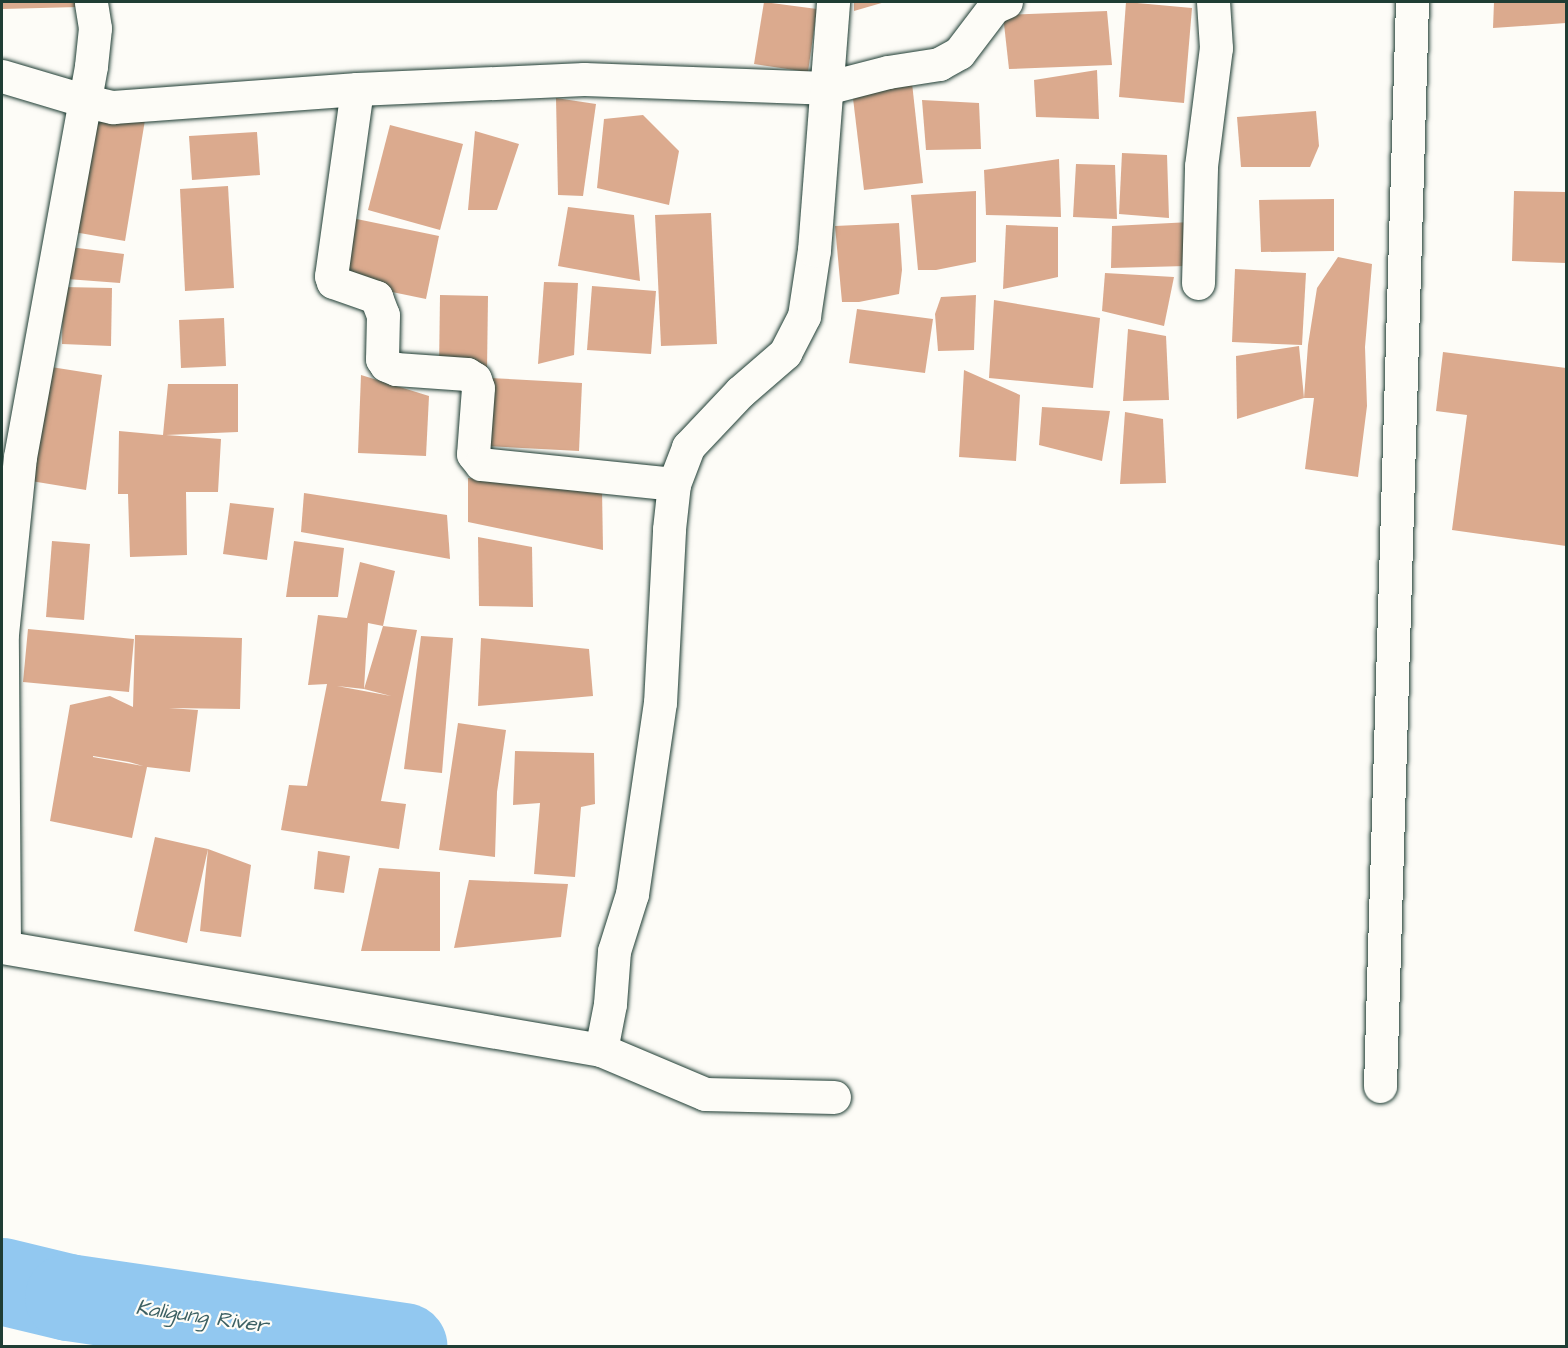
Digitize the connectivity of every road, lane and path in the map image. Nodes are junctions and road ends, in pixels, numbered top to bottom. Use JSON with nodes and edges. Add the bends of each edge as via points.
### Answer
{"nodes":[{"id":1,"x":91,"y":2,"type":"edge"},
{"id":2,"x":832,"y":2,"type":"edge"},
{"id":3,"x":1006,"y":2,"type":"edge"},
{"id":4,"x":1213,"y":2,"type":"edge"},
{"id":5,"x":1412,"y":2,"type":"edge"},
{"id":6,"x":2,"y":76,"type":"edge"},
{"id":7,"x":826,"y":88,"type":"junction"},
{"id":8,"x":357,"y":90,"type":"junction"},
{"id":9,"x":86,"y":101,"type":"junction"},
{"id":10,"x":1198,"y":283,"type":"dead end"},
{"id":11,"x":674,"y":484,"type":"junction"},
{"id":12,"x":3,"y":947,"type":"edge"},
{"id":13,"x":602,"y":1050,"type":"junction"},
{"id":14,"x":1380,"y":1086,"type":"dead end"},
{"id":15,"x":834,"y":1097,"type":"dead end"}],
"edges":[{"from":1,"to":9,"type":"street","via":[[95,28]]},
{"from":2,"to":7,"type":"street"},
{"from":3,"to":7,"type":"street","via":[[994,7],[959,53],[939,64]]},
{"from":4,"to":10,"type":"street","via":[[1216,48],[1201,166]]},
{"from":5,"to":14,"type":"street"},
{"from":6,"to":9,"type":"street"},
{"from":7,"to":8,"type":"street","via":[[584,79]]},
{"from":7,"to":11,"type":"street","via":[[814,250],[804,316],[785,353],[740,392],[688,447]]},
{"from":8,"to":9,"type":"street","via":[[113,106]]},
{"from":8,"to":11,"type":"street","via":[[331,276],[333,282],[376,297],[383,315],[382,359],[386,365],[467,374],[475,379],[478,388],[473,454],[481,464]]},
{"from":9,"to":12,"type":"street","via":[[20,458],[2,634]]},
{"from":11,"to":13,"type":"street","via":[[660,703],[632,894],[614,951]]},
{"from":12,"to":13,"type":"street"},
{"from":13,"to":15,"type":"street","via":[[705,1094]]}]}
